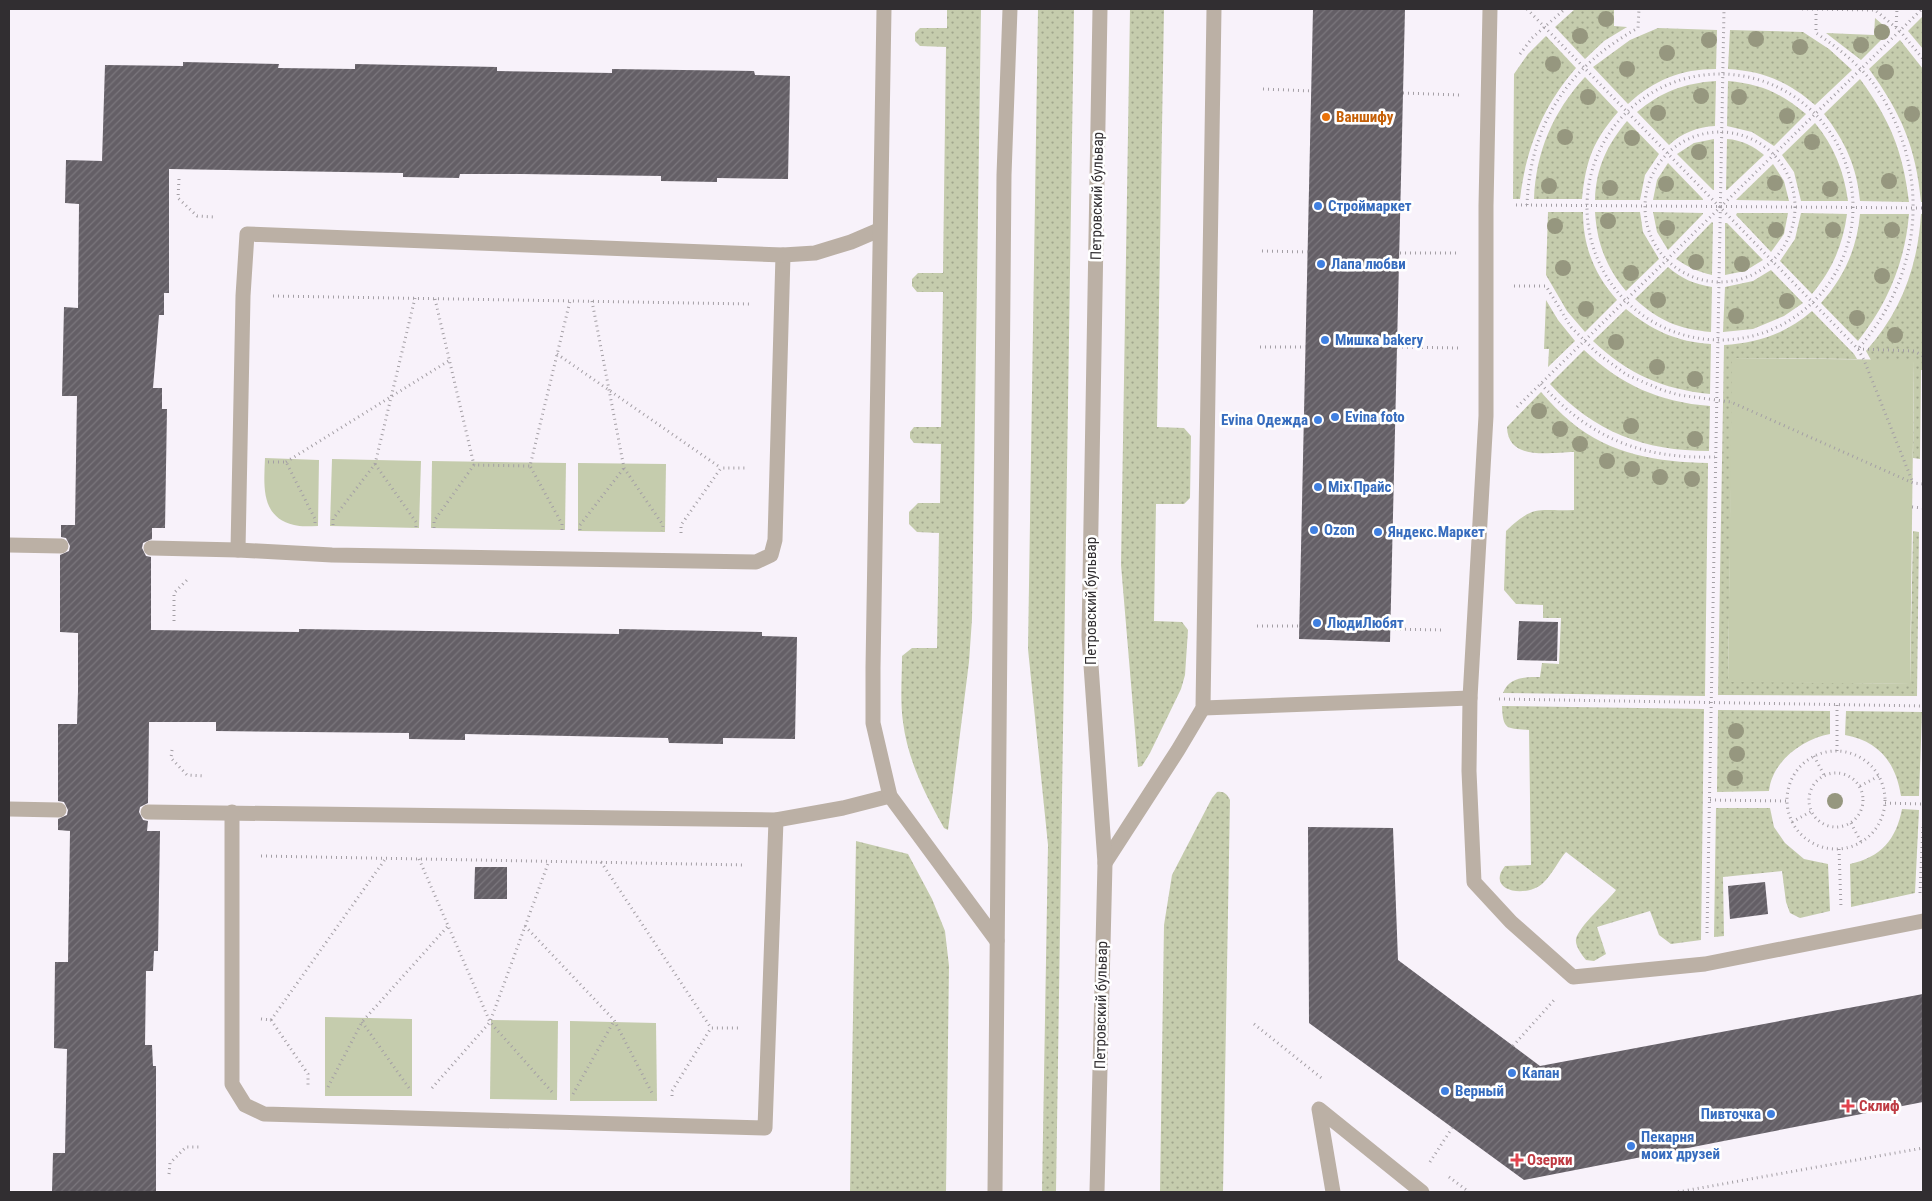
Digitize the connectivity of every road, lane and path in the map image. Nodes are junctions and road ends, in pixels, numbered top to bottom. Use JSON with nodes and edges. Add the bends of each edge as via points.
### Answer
{"nodes":[{"id":1,"x":884,"y":9,"type":"edge"},
{"id":2,"x":1010,"y":9,"type":"edge"},
{"id":3,"x":1100,"y":9,"type":"edge"},
{"id":4,"x":1214,"y":9,"type":"edge"},
{"id":5,"x":1490,"y":9,"type":"edge"},
{"id":6,"x":1527,"y":9,"type":"edge"},
{"id":7,"x":1565,"y":9,"type":"edge"},
{"id":8,"x":1639,"y":9,"type":"edge"},
{"id":9,"x":1724,"y":9,"type":"edge"},
{"id":10,"x":1802,"y":9,"type":"edge"},
{"id":11,"x":1816,"y":9,"type":"edge"},
{"id":12,"x":1897,"y":9,"type":"edge"},
{"id":13,"x":1922,"y":9,"type":"edge"},
{"id":14,"x":1545,"y":27,"type":"junction"},
{"id":15,"x":1898,"y":29,"type":"junction"},
{"id":16,"x":1515,"y":60,"type":"dead end"},
{"id":17,"x":1923,"y":60,"type":"edge"},
{"id":18,"x":1584,"y":67,"type":"junction"},
{"id":19,"x":1860,"y":69,"type":"junction"},
{"id":20,"x":1722,"y":74,"type":"junction"},
{"id":21,"x":1263,"y":90,"type":"dead end"},
{"id":22,"x":1312,"y":90,"type":"dead end"},
{"id":23,"x":1403,"y":93,"type":"dead end"},
{"id":24,"x":1462,"y":95,"type":"dead end"},
{"id":25,"x":1627,"y":112,"type":"junction"},
{"id":26,"x":1816,"y":114,"type":"junction"},
{"id":27,"x":1721,"y":132,"type":"junction"},
{"id":28,"x":1668,"y":153,"type":"junction"},
{"id":29,"x":1774,"y":154,"type":"junction"},
{"id":30,"x":179,"y":179,"type":"dead end"},
{"id":31,"x":1587,"y":206,"type":"junction"},
{"id":32,"x":1646,"y":206,"type":"junction"},
{"id":33,"x":1720,"y":207,"type":"junction"},
{"id":34,"x":1795,"y":207,"type":"junction"},
{"id":35,"x":1854,"y":207,"type":"junction"},
{"id":36,"x":1915,"y":208,"type":"junction"},
{"id":37,"x":1923,"y":208,"type":"edge"},
{"id":38,"x":214,"y":217,"type":"dead end"},
{"id":39,"x":879,"y":230,"type":"junction"},
{"id":40,"x":1262,"y":251,"type":"dead end"},
{"id":41,"x":1308,"y":252,"type":"dead end"},
{"id":42,"x":1400,"y":252,"type":"dead end"},
{"id":43,"x":1460,"y":253,"type":"dead end"},
{"id":44,"x":783,"y":255,"type":"junction"},
{"id":45,"x":1667,"y":259,"type":"junction"},
{"id":46,"x":1772,"y":261,"type":"junction"},
{"id":47,"x":1719,"y":281,"type":"junction"},
{"id":48,"x":1546,"y":286,"type":"dead end"},
{"id":49,"x":243,"y":296,"type":"junction"},
{"id":50,"x":415,"y":298,"type":"junction"},
{"id":51,"x":435,"y":299,"type":"junction"},
{"id":52,"x":1626,"y":300,"type":"junction"},
{"id":53,"x":570,"y":301,"type":"junction"},
{"id":54,"x":592,"y":301,"type":"junction"},
{"id":55,"x":1812,"y":303,"type":"junction"},
{"id":56,"x":781,"y":305,"type":"junction"},
{"id":57,"x":1717,"y":340,"type":"junction"},
{"id":58,"x":1584,"y":341,"type":"junction"},
{"id":59,"x":1260,"y":347,"type":"dead end"},
{"id":60,"x":1306,"y":347,"type":"dead end"},
{"id":61,"x":1397,"y":348,"type":"dead end"},
{"id":62,"x":1458,"y":348,"type":"dead end"},
{"id":63,"x":1858,"y":349,"type":"junction"},
{"id":64,"x":557,"y":354,"type":"junction"},
{"id":65,"x":1923,"y":356,"type":"edge"},
{"id":66,"x":450,"y":360,"type":"junction"},
{"id":67,"x":1541,"y":384,"type":"junction"},
{"id":68,"x":609,"y":390,"type":"junction"},
{"id":69,"x":391,"y":397,"type":"junction"},
{"id":70,"x":1716,"y":400,"type":"junction"},
{"id":71,"x":1514,"y":410,"type":"dead end"},
{"id":72,"x":1715,"y":457,"type":"junction"},
{"id":73,"x":240,"y":461,"type":"junction"},
{"id":74,"x":286,"y":462,"type":"junction"},
{"id":75,"x":375,"y":464,"type":"junction"},
{"id":76,"x":474,"y":465,"type":"junction"},
{"id":77,"x":530,"y":466,"type":"junction"},
{"id":78,"x":624,"y":468,"type":"junction"},
{"id":79,"x":721,"y":468,"type":"junction"},
{"id":80,"x":777,"y":468,"type":"junction"},
{"id":81,"x":1913,"y":484,"type":"junction"},
{"id":82,"x":1923,"y":484,"type":"edge"},
{"id":83,"x":1912,"y":507,"type":"dead end"},
{"id":84,"x":1923,"y":508,"type":"edge"},
{"id":85,"x":9,"y":544,"type":"edge"},
{"id":86,"x":61,"y":546,"type":"dead end"},
{"id":87,"x":152,"y":548,"type":"dead end"},
{"id":88,"x":238,"y":550,"type":"junction"},
{"id":89,"x":314,"y":555,"type":"junction"},
{"id":90,"x":332,"y":555,"type":"junction"},
{"id":91,"x":415,"y":556,"type":"junction"},
{"id":92,"x":434,"y":557,"type":"junction"},
{"id":93,"x":562,"y":559,"type":"junction"},
{"id":94,"x":580,"y":559,"type":"junction"},
{"id":95,"x":662,"y":560,"type":"junction"},
{"id":96,"x":681,"y":561,"type":"junction"},
{"id":97,"x":190,"y":577,"type":"dead end"},
{"id":98,"x":174,"y":621,"type":"dead end"},
{"id":99,"x":1257,"y":626,"type":"dead end"},
{"id":100,"x":1299,"y":626,"type":"dead end"},
{"id":101,"x":1390,"y":629,"type":"dead end"},
{"id":102,"x":1445,"y":630,"type":"dead end"},
{"id":103,"x":1470,"y":698,"type":"junction"},
{"id":104,"x":1710,"y":703,"type":"junction"},
{"id":105,"x":1838,"y":704,"type":"junction"},
{"id":106,"x":1923,"y":706,"type":"edge"},
{"id":107,"x":1203,"y":708,"type":"junction"},
{"id":108,"x":172,"y":750,"type":"dead end"},
{"id":109,"x":1837,"y":751,"type":"junction"},
{"id":110,"x":1814,"y":756,"type":"junction"},
{"id":111,"x":205,"y":776,"type":"dead end"},
{"id":112,"x":1824,"y":776,"type":"junction"},
{"id":113,"x":1879,"y":776,"type":"junction"},
{"id":114,"x":1860,"y":786,"type":"junction"},
{"id":115,"x":890,"y":796,"type":"junction"},
{"id":116,"x":1710,"y":800,"type":"junction"},
{"id":117,"x":1787,"y":801,"type":"junction"},
{"id":118,"x":1885,"y":803,"type":"junction"},
{"id":119,"x":1923,"y":804,"type":"edge"},
{"id":120,"x":9,"y":809,"type":"edge"},
{"id":121,"x":58,"y":810,"type":"dead end"},
{"id":122,"x":1812,"y":811,"type":"junction"},
{"id":123,"x":148,"y":812,"type":"dead end"},
{"id":124,"x":232,"y":812,"type":"junction"},
{"id":125,"x":776,"y":820,"type":"junction"},
{"id":126,"x":1792,"y":822,"type":"junction"},
{"id":127,"x":1850,"y":823,"type":"junction"},
{"id":128,"x":1923,"y":824,"type":"edge"},
{"id":129,"x":1861,"y":842,"type":"junction"},
{"id":130,"x":1839,"y":849,"type":"junction"},
{"id":131,"x":232,"y":855,"type":"junction"},
{"id":132,"x":386,"y":858,"type":"junction"},
{"id":133,"x":419,"y":859,"type":"junction"},
{"id":134,"x":549,"y":861,"type":"junction"},
{"id":135,"x":601,"y":862,"type":"junction"},
{"id":136,"x":1105,"y":863,"type":"junction"},
{"id":137,"x":775,"y":865,"type":"junction"},
{"id":138,"x":1920,"y":893,"type":"dead end"},
{"id":139,"x":1840,"y":907,"type":"dead end"},
{"id":140,"x":1923,"y":921,"type":"edge"},
{"id":141,"x":448,"y":926,"type":"junction"},
{"id":142,"x":526,"y":926,"type":"junction"},
{"id":143,"x":1707,"y":938,"type":"dead end"},
{"id":144,"x":997,"y":941,"type":"junction"},
{"id":145,"x":1554,"y":1000,"type":"dead end"},
{"id":146,"x":232,"y":1018,"type":"junction"},
{"id":147,"x":271,"y":1020,"type":"junction"},
{"id":148,"x":614,"y":1020,"type":"junction"},
{"id":149,"x":362,"y":1022,"type":"junction"},
{"id":150,"x":490,"y":1022,"type":"junction"},
{"id":151,"x":711,"y":1028,"type":"junction"},
{"id":152,"x":769,"y":1028,"type":"junction"},
{"id":153,"x":1513,"y":1046,"type":"dead end"},
{"id":154,"x":309,"y":1115,"type":"junction"},
{"id":155,"x":328,"y":1115,"type":"junction"},
{"id":156,"x":409,"y":1118,"type":"junction"},
{"id":157,"x":426,"y":1118,"type":"junction"},
{"id":158,"x":554,"y":1122,"type":"junction"},
{"id":159,"x":574,"y":1123,"type":"junction"},
{"id":160,"x":653,"y":1125,"type":"junction"},
{"id":161,"x":673,"y":1126,"type":"junction"},
{"id":162,"x":1452,"y":1128,"type":"dead end"},
{"id":163,"x":202,"y":1147,"type":"dead end"},
{"id":164,"x":1923,"y":1148,"type":"edge"},
{"id":165,"x":1429,"y":1162,"type":"dead end"},
{"id":166,"x":169,"y":1174,"type":"dead end"},
{"id":167,"x":995,"y":1192,"type":"edge"},
{"id":168,"x":1097,"y":1192,"type":"edge"},
{"id":169,"x":1333,"y":1192,"type":"edge"},
{"id":170,"x":1422,"y":1192,"type":"edge"},
{"id":171,"x":1678,"y":1192,"type":"edge"}],
"edges":[{"from":1,"to":39,"type":"street"},
{"from":2,"to":144,"type":"street","via":[[1004,175]]},
{"from":3,"to":136,"type":"street","name":"Петровский бульвар","via":[[1089,636]]},
{"from":4,"to":107,"type":"street"},
{"from":5,"to":103,"type":"street","via":[[1486,416]]},
{"from":6,"to":14,"type":"path"},
{"from":7,"to":14,"type":"path"},
{"from":8,"to":18,"type":"path","via":[[1638,28],[1609,45]]},
{"from":9,"to":20,"type":"path"},
{"from":10,"to":11,"type":"path"},
{"from":11,"to":15,"type":"path","via":[[1875,10]]},
{"from":11,"to":19,"type":"path","via":[[1816,33]]},
{"from":12,"to":15,"type":"path"},
{"from":13,"to":15,"type":"path"},
{"from":14,"to":16,"type":"path"},
{"from":14,"to":18,"type":"path"},
{"from":15,"to":17,"type":"path"},
{"from":15,"to":19,"type":"path"},
{"from":18,"to":25,"type":"path"},
{"from":18,"to":31,"type":"path","via":[[1560,97],[1542,130],[1531,167],[1527,205]]},
{"from":19,"to":26,"type":"path"},
{"from":19,"to":36,"type":"path","via":[[1882,96],[1901,134],[1912,174]]},
{"from":20,"to":25,"type":"path","via":[[1687,78],[1655,91]]},
{"from":20,"to":26,"type":"path","via":[[1748,76],[1772,84]]},
{"from":20,"to":27,"type":"path"},
{"from":21,"to":22,"type":"path"},
{"from":23,"to":24,"type":"path"},
{"from":25,"to":28,"type":"path"},
{"from":25,"to":31,"type":"path","via":[[1610,132],[1598,154],[1590,179]]},
{"from":26,"to":29,"type":"path"},
{"from":26,"to":35,"type":"path","via":[[1843,157]]},
{"from":27,"to":28,"type":"path","via":[[1692,137]]},
{"from":27,"to":29,"type":"path","via":[[1750,138]]},
{"from":27,"to":33,"type":"path"},
{"from":28,"to":32,"type":"path","via":[[1651,178]]},
{"from":28,"to":33,"type":"path"},
{"from":29,"to":33,"type":"path"},
{"from":29,"to":34,"type":"path","via":[[1787,173]]},
{"from":30,"to":38,"type":"path","via":[[178,198],[197,216]]},
{"from":31,"to":32,"type":"path"},
{"from":31,"to":52,"type":"path","via":[[1591,240],[1597,257],[1614,287]]},
{"from":32,"to":33,"type":"path"},
{"from":32,"to":45,"type":"path","via":[[1649,229]]},
{"from":33,"to":34,"type":"path"},
{"from":33,"to":45,"type":"path"},
{"from":33,"to":46,"type":"path"},
{"from":33,"to":47,"type":"path"},
{"from":34,"to":35,"type":"path"},
{"from":34,"to":46,"type":"path","via":[[1789,236]]},
{"from":35,"to":36,"type":"path"},
{"from":35,"to":55,"type":"path","via":[[1851,234],[1842,260]]},
{"from":36,"to":37,"type":"path"},
{"from":36,"to":63,"type":"path","via":[[1912,242],[1903,276],[1880,322]]},
{"from":39,"to":44,"type":"street","via":[[815,253]]},
{"from":39,"to":115,"type":"street","via":[[873,723]]},
{"from":40,"to":41,"type":"path"},
{"from":42,"to":43,"type":"path"},
{"from":44,"to":49,"type":"street","via":[[247,234]]},
{"from":44,"to":56,"type":"street"},
{"from":45,"to":47,"type":"path","via":[[1690,276]]},
{"from":45,"to":52,"type":"path"},
{"from":46,"to":47,"type":"path","via":[[1747,277]]},
{"from":46,"to":55,"type":"path"},
{"from":47,"to":57,"type":"path"},
{"from":48,"to":58,"type":"path","via":[[1571,327]]},
{"from":49,"to":50,"type":"path"},
{"from":49,"to":73,"type":"street"},
{"from":50,"to":51,"type":"path"},
{"from":50,"to":69,"type":"path"},
{"from":51,"to":53,"type":"path"},
{"from":51,"to":66,"type":"path"},
{"from":52,"to":57,"type":"path","via":[[1638,312],[1667,329],[1700,339]]},
{"from":52,"to":58,"type":"path"},
{"from":53,"to":54,"type":"path"},
{"from":53,"to":64,"type":"path"},
{"from":54,"to":56,"type":"path"},
{"from":54,"to":68,"type":"path"},
{"from":55,"to":57,"type":"path","via":[[1784,324],[1768,331]]},
{"from":55,"to":63,"type":"path"},
{"from":56,"to":80,"type":"street"},
{"from":57,"to":70,"type":"path"},
{"from":58,"to":67,"type":"path"},
{"from":58,"to":70,"type":"path","via":[[1612,365],[1644,383],[1679,396]]},
{"from":59,"to":60,"type":"path"},
{"from":61,"to":62,"type":"path"},
{"from":63,"to":65,"type":"path","via":[[1914,351]]},
{"from":63,"to":81,"type":"path"},
{"from":64,"to":68,"type":"path"},
{"from":64,"to":77,"type":"path"},
{"from":66,"to":69,"type":"path"},
{"from":66,"to":76,"type":"path"},
{"from":67,"to":71,"type":"path"},
{"from":67,"to":72,"type":"path","via":[[1576,418],[1619,442],[1666,455]]},
{"from":68,"to":78,"type":"path"},
{"from":68,"to":79,"type":"path"},
{"from":69,"to":74,"type":"path"},
{"from":69,"to":75,"type":"path"},
{"from":70,"to":72,"type":"path"},
{"from":70,"to":81,"type":"path","via":[[1732,402]]},
{"from":72,"to":104,"type":"path"},
{"from":73,"to":74,"type":"path"},
{"from":73,"to":88,"type":"street"},
{"from":74,"to":89,"type":"path","via":[[315,519]]},
{"from":75,"to":90,"type":"path","via":[[333,519]]},
{"from":75,"to":91,"type":"path","via":[[416,522]]},
{"from":76,"to":77,"type":"path"},
{"from":76,"to":92,"type":"path","via":[[434,521]]},
{"from":77,"to":93,"type":"path","via":[[562,524]]},
{"from":78,"to":94,"type":"path","via":[[580,525]]},
{"from":78,"to":95,"type":"path","via":[[663,525]]},
{"from":79,"to":80,"type":"path"},
{"from":79,"to":96,"type":"path","via":[[681,525]]},
{"from":80,"to":96,"type":"street","via":[[776,540],[771,555],[756,562]]},
{"from":81,"to":82,"type":"path"},
{"from":83,"to":84,"type":"path"},
{"from":85,"to":86,"type":"street"},
{"from":87,"to":88,"type":"street"},
{"from":88,"to":89,"type":"street"},
{"from":89,"to":90,"type":"street"},
{"from":90,"to":91,"type":"street"},
{"from":91,"to":92,"type":"street"},
{"from":92,"to":93,"type":"street"},
{"from":93,"to":94,"type":"street"},
{"from":94,"to":95,"type":"street"},
{"from":95,"to":96,"type":"street"},
{"from":97,"to":98,"type":"path","via":[[174,593]]},
{"from":99,"to":100,"type":"path"},
{"from":101,"to":102,"type":"path"},
{"from":103,"to":104,"type":"path"},
{"from":103,"to":107,"type":"street"},
{"from":103,"to":140,"type":"street","via":[[1469,771],[1474,882],[1511,922],[1573,976],[1705,964]]},
{"from":104,"to":105,"type":"path"},
{"from":104,"to":116,"type":"path"},
{"from":105,"to":106,"type":"path"},
{"from":105,"to":109,"type":"path"},
{"from":107,"to":136,"type":"street"},
{"from":108,"to":111,"type":"path","via":[[171,758],[188,776]]},
{"from":109,"to":110,"type":"path"},
{"from":109,"to":113,"type":"path","via":[[1861,758]]},
{"from":110,"to":112,"type":"path"},
{"from":110,"to":117,"type":"path","via":[[1792,778]]},
{"from":112,"to":114,"type":"path","via":[[1844,774]]},
{"from":112,"to":122,"type":"path","via":[[1815,783],[1810,794]]},
{"from":113,"to":114,"type":"path"},
{"from":113,"to":118,"type":"path"},
{"from":114,"to":127,"type":"path","via":[[1862,809]]},
{"from":115,"to":125,"type":"street"},
{"from":115,"to":144,"type":"street"},
{"from":116,"to":117,"type":"path"},
{"from":116,"to":143,"type":"path"},
{"from":117,"to":126,"type":"path"},
{"from":118,"to":119,"type":"path"},
{"from":118,"to":129,"type":"path","via":[[1881,822]]},
{"from":120,"to":121,"type":"street"},
{"from":122,"to":126,"type":"path"},
{"from":122,"to":127,"type":"path","via":[[1820,821],[1832,826]]},
{"from":123,"to":124,"type":"street"},
{"from":124,"to":125,"type":"street"},
{"from":124,"to":131,"type":"street"},
{"from":125,"to":137,"type":"street"},
{"from":126,"to":130,"type":"path","via":[[1807,840],[1818,846]]},
{"from":127,"to":129,"type":"path"},
{"from":128,"to":138,"type":"path"},
{"from":129,"to":130,"type":"path"},
{"from":130,"to":139,"type":"path"},
{"from":131,"to":132,"type":"path"},
{"from":131,"to":146,"type":"street"},
{"from":132,"to":133,"type":"path"},
{"from":132,"to":147,"type":"path"},
{"from":133,"to":134,"type":"path"},
{"from":133,"to":141,"type":"path"},
{"from":134,"to":135,"type":"path"},
{"from":134,"to":142,"type":"path"},
{"from":135,"to":137,"type":"path"},
{"from":135,"to":151,"type":"path"},
{"from":136,"to":168,"type":"street","name":"Петровский бульвар"},
{"from":137,"to":152,"type":"street"},
{"from":141,"to":149,"type":"path"},
{"from":141,"to":150,"type":"path"},
{"from":142,"to":148,"type":"path"},
{"from":142,"to":150,"type":"path"},
{"from":144,"to":167,"type":"street"},
{"from":145,"to":153,"type":"path"},
{"from":146,"to":147,"type":"path"},
{"from":146,"to":154,"type":"street","via":[[232,1084],[245,1104],[264,1114]]},
{"from":147,"to":154,"type":"path","via":[[308,1074]]},
{"from":148,"to":159,"type":"path","via":[[573,1093]]},
{"from":148,"to":160,"type":"path","via":[[653,1094]]},
{"from":149,"to":155,"type":"path","via":[[328,1087]]},
{"from":149,"to":156,"type":"path","via":[[409,1088]]},
{"from":150,"to":157,"type":"path","via":[[427,1094]]},
{"from":150,"to":158,"type":"path","via":[[555,1095]]},
{"from":151,"to":152,"type":"path"},
{"from":151,"to":161,"type":"path","via":[[672,1091]]},
{"from":152,"to":161,"type":"street","via":[[765,1128]]},
{"from":154,"to":155,"type":"street"},
{"from":155,"to":156,"type":"street"},
{"from":156,"to":157,"type":"street"},
{"from":157,"to":158,"type":"street"},
{"from":158,"to":159,"type":"street"},
{"from":159,"to":160,"type":"street"},
{"from":160,"to":161,"type":"street"},
{"from":162,"to":165,"type":"path"},
{"from":163,"to":166,"type":"path","via":[[186,1147],[170,1163]]},
{"from":164,"to":171,"type":"path"},
{"from":169,"to":170,"type":"street","via":[[1319,1109]]}]}
